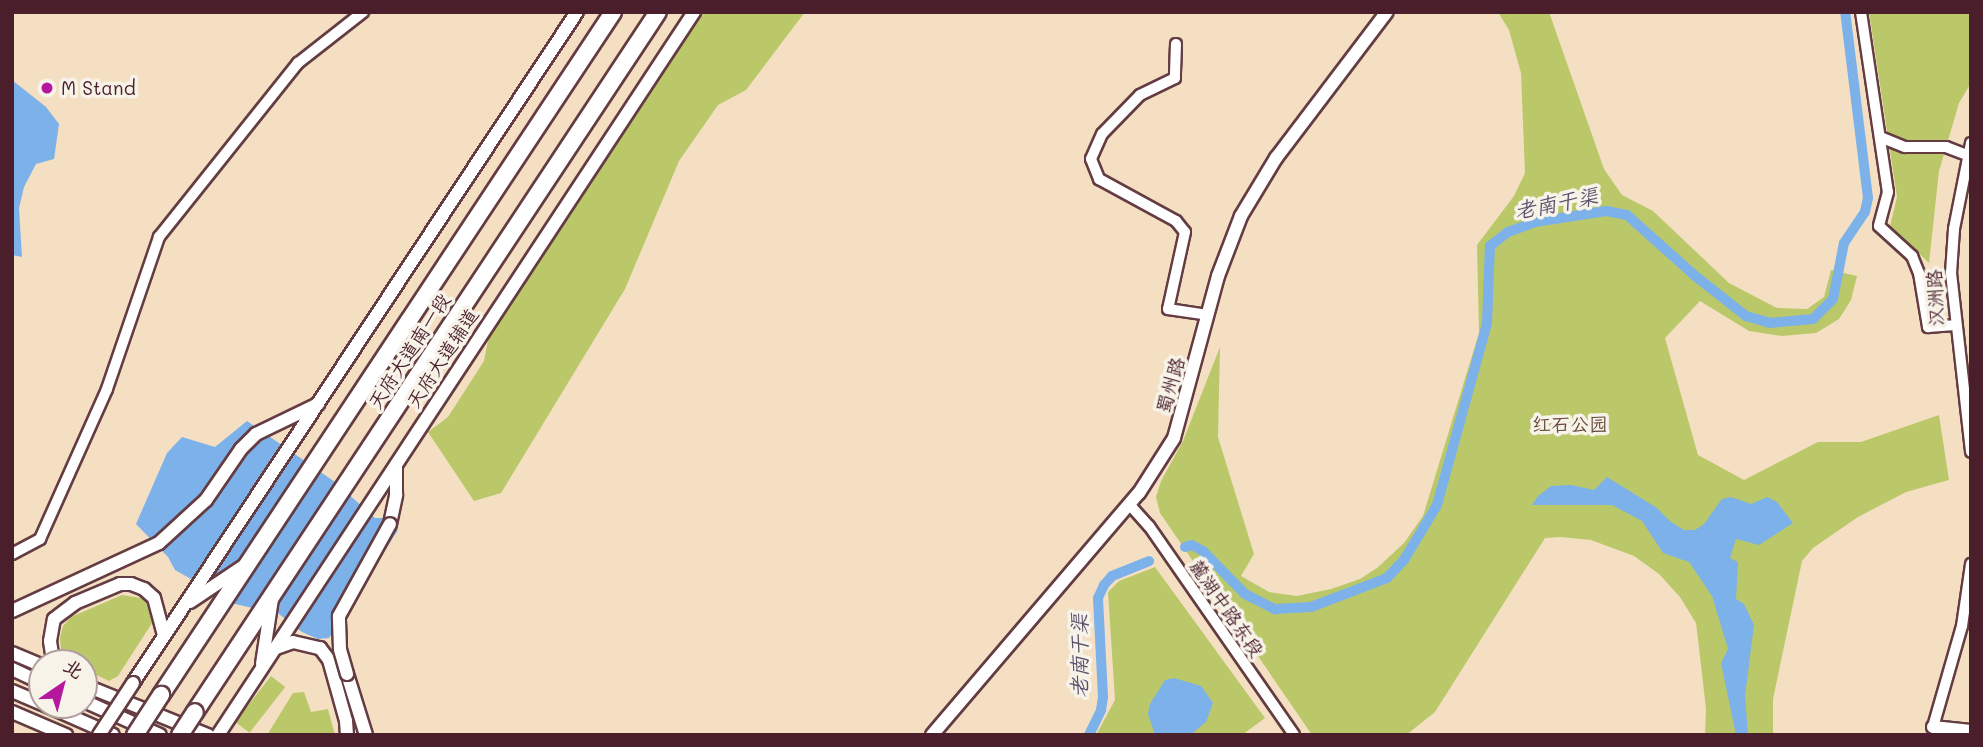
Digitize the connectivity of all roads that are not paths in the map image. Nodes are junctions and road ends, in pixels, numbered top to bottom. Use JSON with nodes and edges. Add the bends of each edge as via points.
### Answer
{"nodes":[{"id":1,"x":363,"y":12,"type":"edge"},
{"id":2,"x":577,"y":12,"type":"edge"},
{"id":3,"x":613,"y":12,"type":"edge"},
{"id":4,"x":658,"y":12,"type":"edge"},
{"id":5,"x":694,"y":12,"type":"edge"},
{"id":6,"x":1387,"y":12,"type":"edge"},
{"id":7,"x":1861,"y":12,"type":"edge"},
{"id":8,"x":1177,"y":44,"type":"dead end"},
{"id":9,"x":1880,"y":137,"type":"junction"},
{"id":10,"x":1971,"y":143,"type":"edge"},
{"id":11,"x":1967,"y":155,"type":"junction"},
{"id":12,"x":1208,"y":315,"type":"junction"},
{"id":13,"x":1955,"y":325,"type":"junction"},
{"id":14,"x":318,"y":404,"type":"junction"},
{"id":15,"x":1971,"y":452,"type":"edge"},
{"id":16,"x":396,"y":464,"type":"junction"},
{"id":17,"x":1129,"y":504,"type":"junction"},
{"id":18,"x":12,"y":554,"type":"edge"},
{"id":19,"x":248,"y":562,"type":"junction"},
{"id":20,"x":1971,"y":564,"type":"edge"},
{"id":21,"x":200,"y":591,"type":"junction"},
{"id":22,"x":12,"y":611,"type":"edge"},
{"id":23,"x":263,"y":621,"type":"junction"},
{"id":24,"x":164,"y":635,"type":"junction"},
{"id":25,"x":276,"y":648,"type":"junction"},
{"id":26,"x":51,"y":649,"type":"edge"},
{"id":27,"x":262,"y":668,"type":"junction"},
{"id":28,"x":98,"y":691,"type":"edge"},
{"id":29,"x":98,"y":707,"type":"edge"},
{"id":30,"x":16,"y":715,"type":"edge"},
{"id":31,"x":77,"y":719,"type":"edge"},
{"id":32,"x":220,"y":730,"type":"edge"},
{"id":33,"x":1931,"y":731,"type":"edge"},
{"id":34,"x":1971,"y":731,"type":"edge"},
{"id":35,"x":66,"y":735,"type":"edge"},
{"id":36,"x":99,"y":735,"type":"edge"},
{"id":37,"x":113,"y":735,"type":"edge"},
{"id":38,"x":135,"y":735,"type":"edge"},
{"id":39,"x":160,"y":735,"type":"edge"},
{"id":40,"x":180,"y":735,"type":"edge"},
{"id":41,"x":208,"y":735,"type":"edge"},
{"id":42,"x":347,"y":735,"type":"edge"},
{"id":43,"x":366,"y":735,"type":"edge"},
{"id":44,"x":932,"y":735,"type":"edge"},
{"id":45,"x":1294,"y":735,"type":"edge"},
{"id":46,"x":1950,"y":735,"type":"edge"}],
"edges":[{"from":1,"to":18,"type":"street","via":[[299,63],[159,237],[107,389],[40,539]]},
{"from":2,"to":14,"type":"street"},
{"from":3,"to":19,"type":"highway","name":"天府大道南一段"},
{"from":4,"to":23,"type":"highway","name":"天府大道南一段","via":[[272,596]]},
{"from":5,"to":16,"type":"street","name":"天府大道辅道"},
{"from":6,"to":12,"type":"street","name":"蜀州路","via":[[1259,183],[1233,236]]},
{"from":7,"to":9,"type":"street"},
{"from":8,"to":12,"type":"street","via":[[1175,78],[1140,95],[1102,134],[1091,159],[1098,179],[1176,221],[1185,232],[1168,309]]},
{"from":9,"to":11,"type":"street","via":[[1905,147],[1946,147]]},
{"from":9,"to":13,"type":"street","via":[[1888,192],[1879,226],[1905,248],[1916,265],[1928,327]]},
{"from":10,"to":11,"type":"street","name":"汉洲路"},
{"from":11,"to":13,"type":"street","name":"汉洲路","via":[[1954,229]]},
{"from":12,"to":17,"type":"street","name":"蜀州路","via":[[1174,438]]},
{"from":13,"to":15,"type":"street","name":"汉洲路"},
{"from":14,"to":21,"type":"street"},
{"from":14,"to":22,"type":"street","via":[[256,434],[186,522],[159,543]]},
{"from":16,"to":25,"type":"street","name":"天府大道辅道"},
{"from":16,"to":43,"type":"street","bridge":true,"via":[[397,495],[390,524],[339,616],[340,649]]},
{"from":17,"to":44,"type":"street","name":"蜀州路"},
{"from":17,"to":45,"type":"street","name":"麓湖中路东段"},
{"from":19,"to":21,"type":"street"},
{"from":19,"to":38,"type":"highway","name":"天府大道南一段","bridge":true},
{"from":20,"to":33,"type":"street","via":[[1962,626]]},
{"from":21,"to":24,"type":"street"},
{"from":23,"to":27,"type":"street"},
{"from":23,"to":40,"type":"highway","name":"天府大道南一段","bridge":true},
{"from":24,"to":26,"type":"street","via":[[154,598],[131,583],[120,584],[75,603],[54,619]]},
{"from":24,"to":36,"type":"street","bridge":true},
{"from":25,"to":27,"type":"street","name":"天府大道辅道"},
{"from":25,"to":42,"type":"street","via":[[293,642],[320,648],[329,660]]},
{"from":27,"to":32,"type":"street","name":"天府大道辅道"},
{"from":28,"to":41,"type":"street"},
{"from":29,"to":39,"type":"street"},
{"from":30,"to":35,"type":"street"},
{"from":31,"to":37,"type":"street"},
{"from":33,"to":34,"type":"street"},
{"from":33,"to":46,"type":"street"}]}
